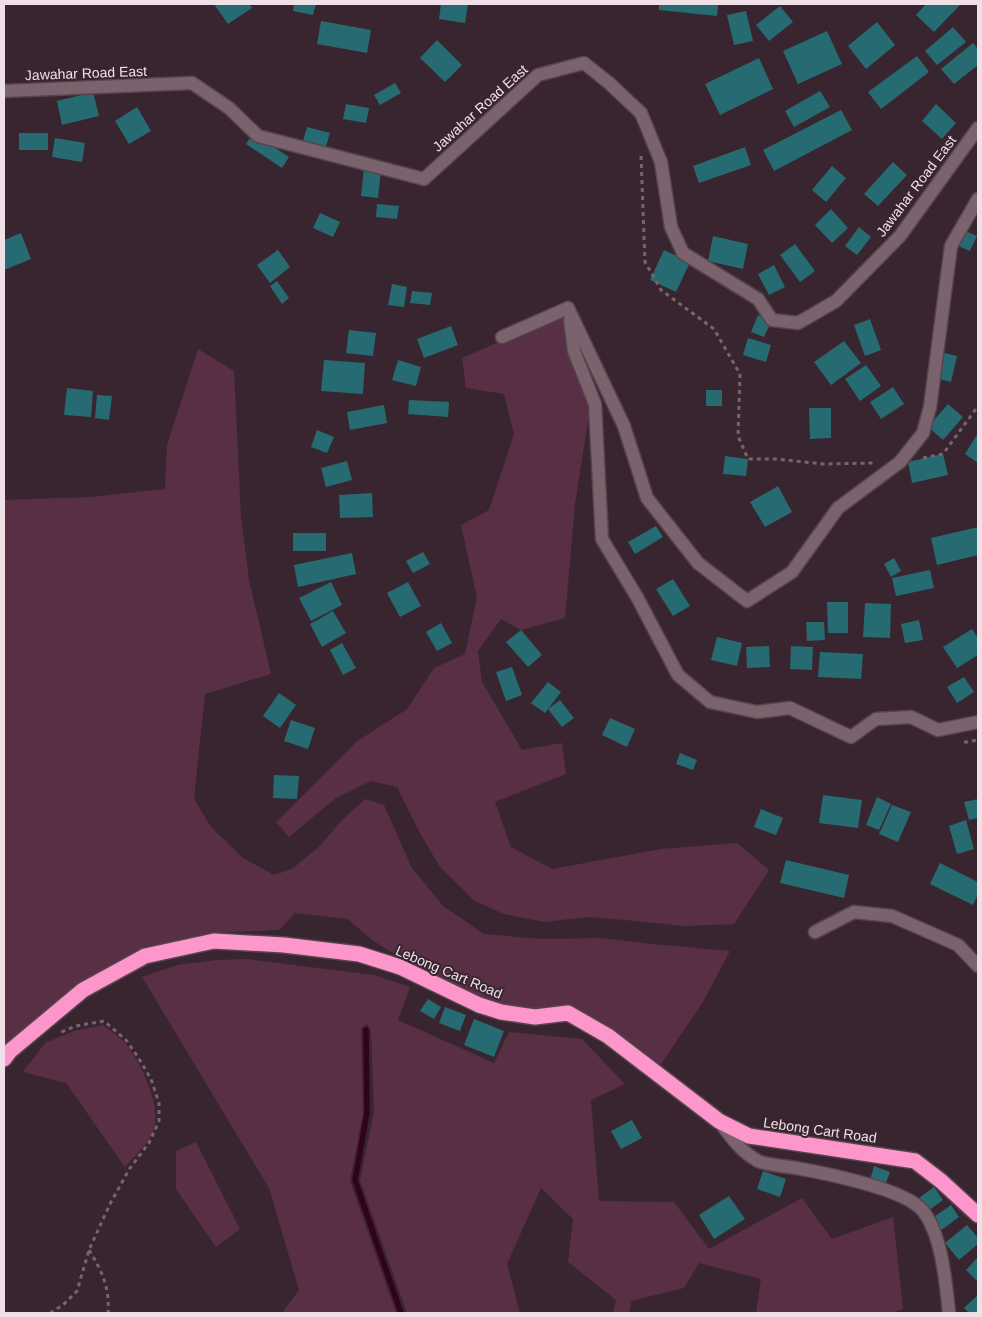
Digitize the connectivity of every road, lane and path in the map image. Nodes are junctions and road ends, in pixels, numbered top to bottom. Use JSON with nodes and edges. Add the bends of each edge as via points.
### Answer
{"nodes":[{"id":1,"x":4,"y":91,"type":"edge"},
{"id":2,"x":978,"y":128,"type":"edge"},
{"id":3,"x":641,"y":148,"type":"dead end"},
{"id":4,"x":978,"y":199,"type":"edge"},
{"id":5,"x":568,"y":308,"type":"junction"},
{"id":6,"x":502,"y":338,"type":"dead end"},
{"id":7,"x":978,"y":406,"type":"edge"},
{"id":8,"x":900,"y":462,"type":"junction"},
{"id":9,"x":978,"y":722,"type":"edge"},
{"id":10,"x":815,"y":932,"type":"dead end"},
{"id":11,"x":978,"y":966,"type":"edge"},
{"id":12,"x":54,"y":1035,"type":"dead end"},
{"id":13,"x":4,"y":1059,"type":"edge"},
{"id":14,"x":719,"y":1121,"type":"junction"},
{"id":15,"x":978,"y":1215,"type":"edge"},
{"id":16,"x":89,"y":1250,"type":"junction"},
{"id":17,"x":50,"y":1313,"type":"edge"},
{"id":18,"x":108,"y":1313,"type":"edge"},
{"id":19,"x":949,"y":1313,"type":"edge"}],
"edges":[{"from":1,"to":2,"type":"street","name":"Jawahar Road East","via":[[192,83],[229,108],[258,136],[424,179],[538,75],[584,63],[641,113],[661,162],[671,227],[683,253],[758,299],[772,320],[798,323],[836,300],[900,236]]},
{"from":3,"to":8,"type":"path","via":[[645,262],[660,290],[714,329],[740,374],[738,436],[748,459],[824,464]]},
{"from":4,"to":8,"type":"street","via":[[951,246],[930,407],[923,433]]},
{"from":5,"to":6,"type":"street"},
{"from":5,"to":8,"type":"street","via":[[624,426],[647,498],[698,563],[747,601],[792,572],[838,508]]},
{"from":5,"to":9,"type":"street","via":[[574,351],[595,404],[602,538],[678,674],[710,702],[757,712],[790,708],[851,737],[876,719],[911,717],[938,730]]},
{"from":7,"to":8,"type":"path","via":[[943,454]]},
{"from":10,"to":11,"type":"street","via":[[854,912],[892,916],[958,946]]},
{"from":12,"to":16,"type":"path","via":[[76,1026],[104,1022],[126,1040],[138,1057],[159,1103],[159,1121],[149,1143],[130,1168]]},
{"from":13,"to":14,"type":"highway","name":"Lebong Cart Road","via":[[83,990],[145,956],[214,941],[284,945],[359,954],[400,967],[479,1005],[502,1012],[534,1017],[568,1013],[608,1036]]},
{"from":14,"to":15,"type":"highway","name":"Lebong Cart Road","via":[[749,1136],[915,1161]]},
{"from":14,"to":19,"type":"street","via":[[736,1145],[760,1162],[834,1174],[908,1199],[923,1210],[938,1245]]},
{"from":16,"to":17,"type":"path","via":[[77,1291],[64,1305]]},
{"from":16,"to":18,"type":"path","via":[[106,1284]]}]}
